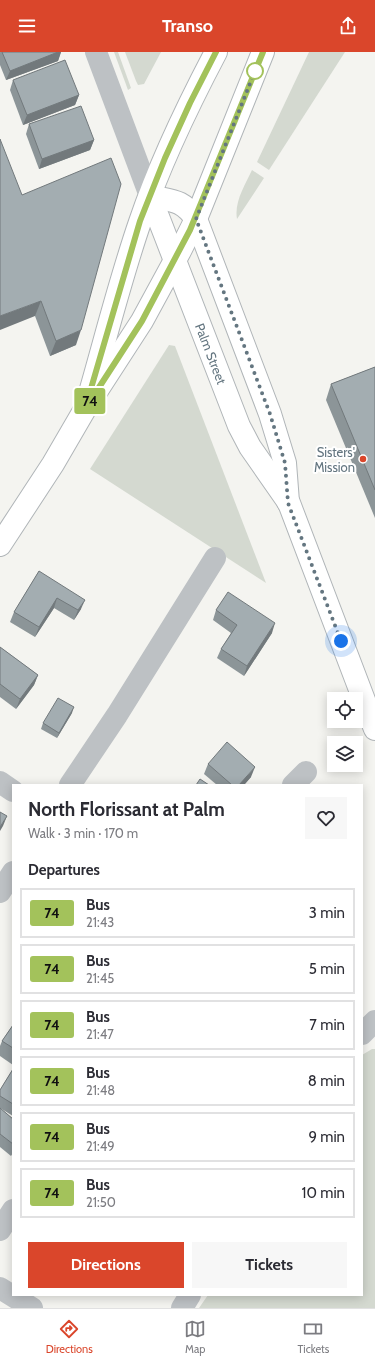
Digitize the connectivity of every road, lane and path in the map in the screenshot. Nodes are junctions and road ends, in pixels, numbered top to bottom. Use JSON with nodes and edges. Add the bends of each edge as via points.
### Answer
{"nodes":[{"id":1,"x":96,"y":52,"type":"edge"},
{"id":2,"x":216,"y":52,"type":"edge"},
{"id":3,"x":263,"y":52,"type":"edge"},
{"id":4,"x":150,"y":196,"type":"junction"},
{"id":5,"x":196,"y":219,"type":"junction"},
{"id":6,"x":175,"y":260,"type":"junction"},
{"id":7,"x":85,"y":409,"type":"junction"},
{"id":8,"x":288,"y":503,"type":"junction"},
{"id":9,"x":0,"y":545,"type":"edge"},
{"id":10,"x":215,"y":558,"type":"dead end"},
{"id":11,"x":375,"y":729,"type":"edge"},
{"id":12,"x":0,"y":782,"type":"edge"},
{"id":13,"x":71,"y":784,"type":"edge"},
{"id":14,"x":12,"y":790,"type":"edge"},
{"id":15,"x":12,"y":874,"type":"edge"},
{"id":16,"x":0,"y":892,"type":"edge"},
{"id":17,"x":375,"y":1021,"type":"edge"},
{"id":18,"x":363,"y":1033,"type":"edge"},
{"id":19,"x":12,"y":1212,"type":"edge"},
{"id":20,"x":0,"y":1230,"type":"edge"},
{"id":21,"x":0,"y":1288,"type":"edge"},
{"id":22,"x":12,"y":1296,"type":"edge"},
{"id":23,"x":13,"y":1296,"type":"edge"},
{"id":24,"x":189,"y":1296,"type":"edge"},
{"id":25,"x":32,"y":1308,"type":"edge"},
{"id":26,"x":182,"y":1308,"type":"edge"}],
"edges":[{"from":1,"to":4,"type":"street","name":"Palm Street"},
{"from":2,"to":4,"type":"main road","via":[[190,103]]},
{"from":3,"to":5,"type":"main road"},
{"from":4,"to":5,"type":"main road","name":"Palm Street","via":[[178,202]]},
{"from":4,"to":6,"type":"main road","name":"Palm Street"},
{"from":4,"to":7,"type":"main road","via":[[131,250]]},
{"from":5,"to":6,"type":"main road"},
{"from":5,"to":8,"type":"main road","name":"Palm Street","via":[[270,414],[285,463]]},
{"from":6,"to":7,"type":"main road","via":[[142,321]]},
{"from":6,"to":8,"type":"main road","name":"Palm Street","via":[[239,426]]},
{"from":7,"to":9,"type":"main road","via":[[53,464]]},
{"from":8,"to":11,"type":"main road","name":"Palm Street"},
{"from":10,"to":13,"type":"street"},
{"from":12,"to":14,"type":"street"},
{"from":15,"to":16,"type":"street"},
{"from":17,"to":18,"type":"street"},
{"from":19,"to":20,"type":"street"},
{"from":21,"to":22,"type":"street"},
{"from":23,"to":25,"type":"street"},
{"from":24,"to":26,"type":"street"}]}
